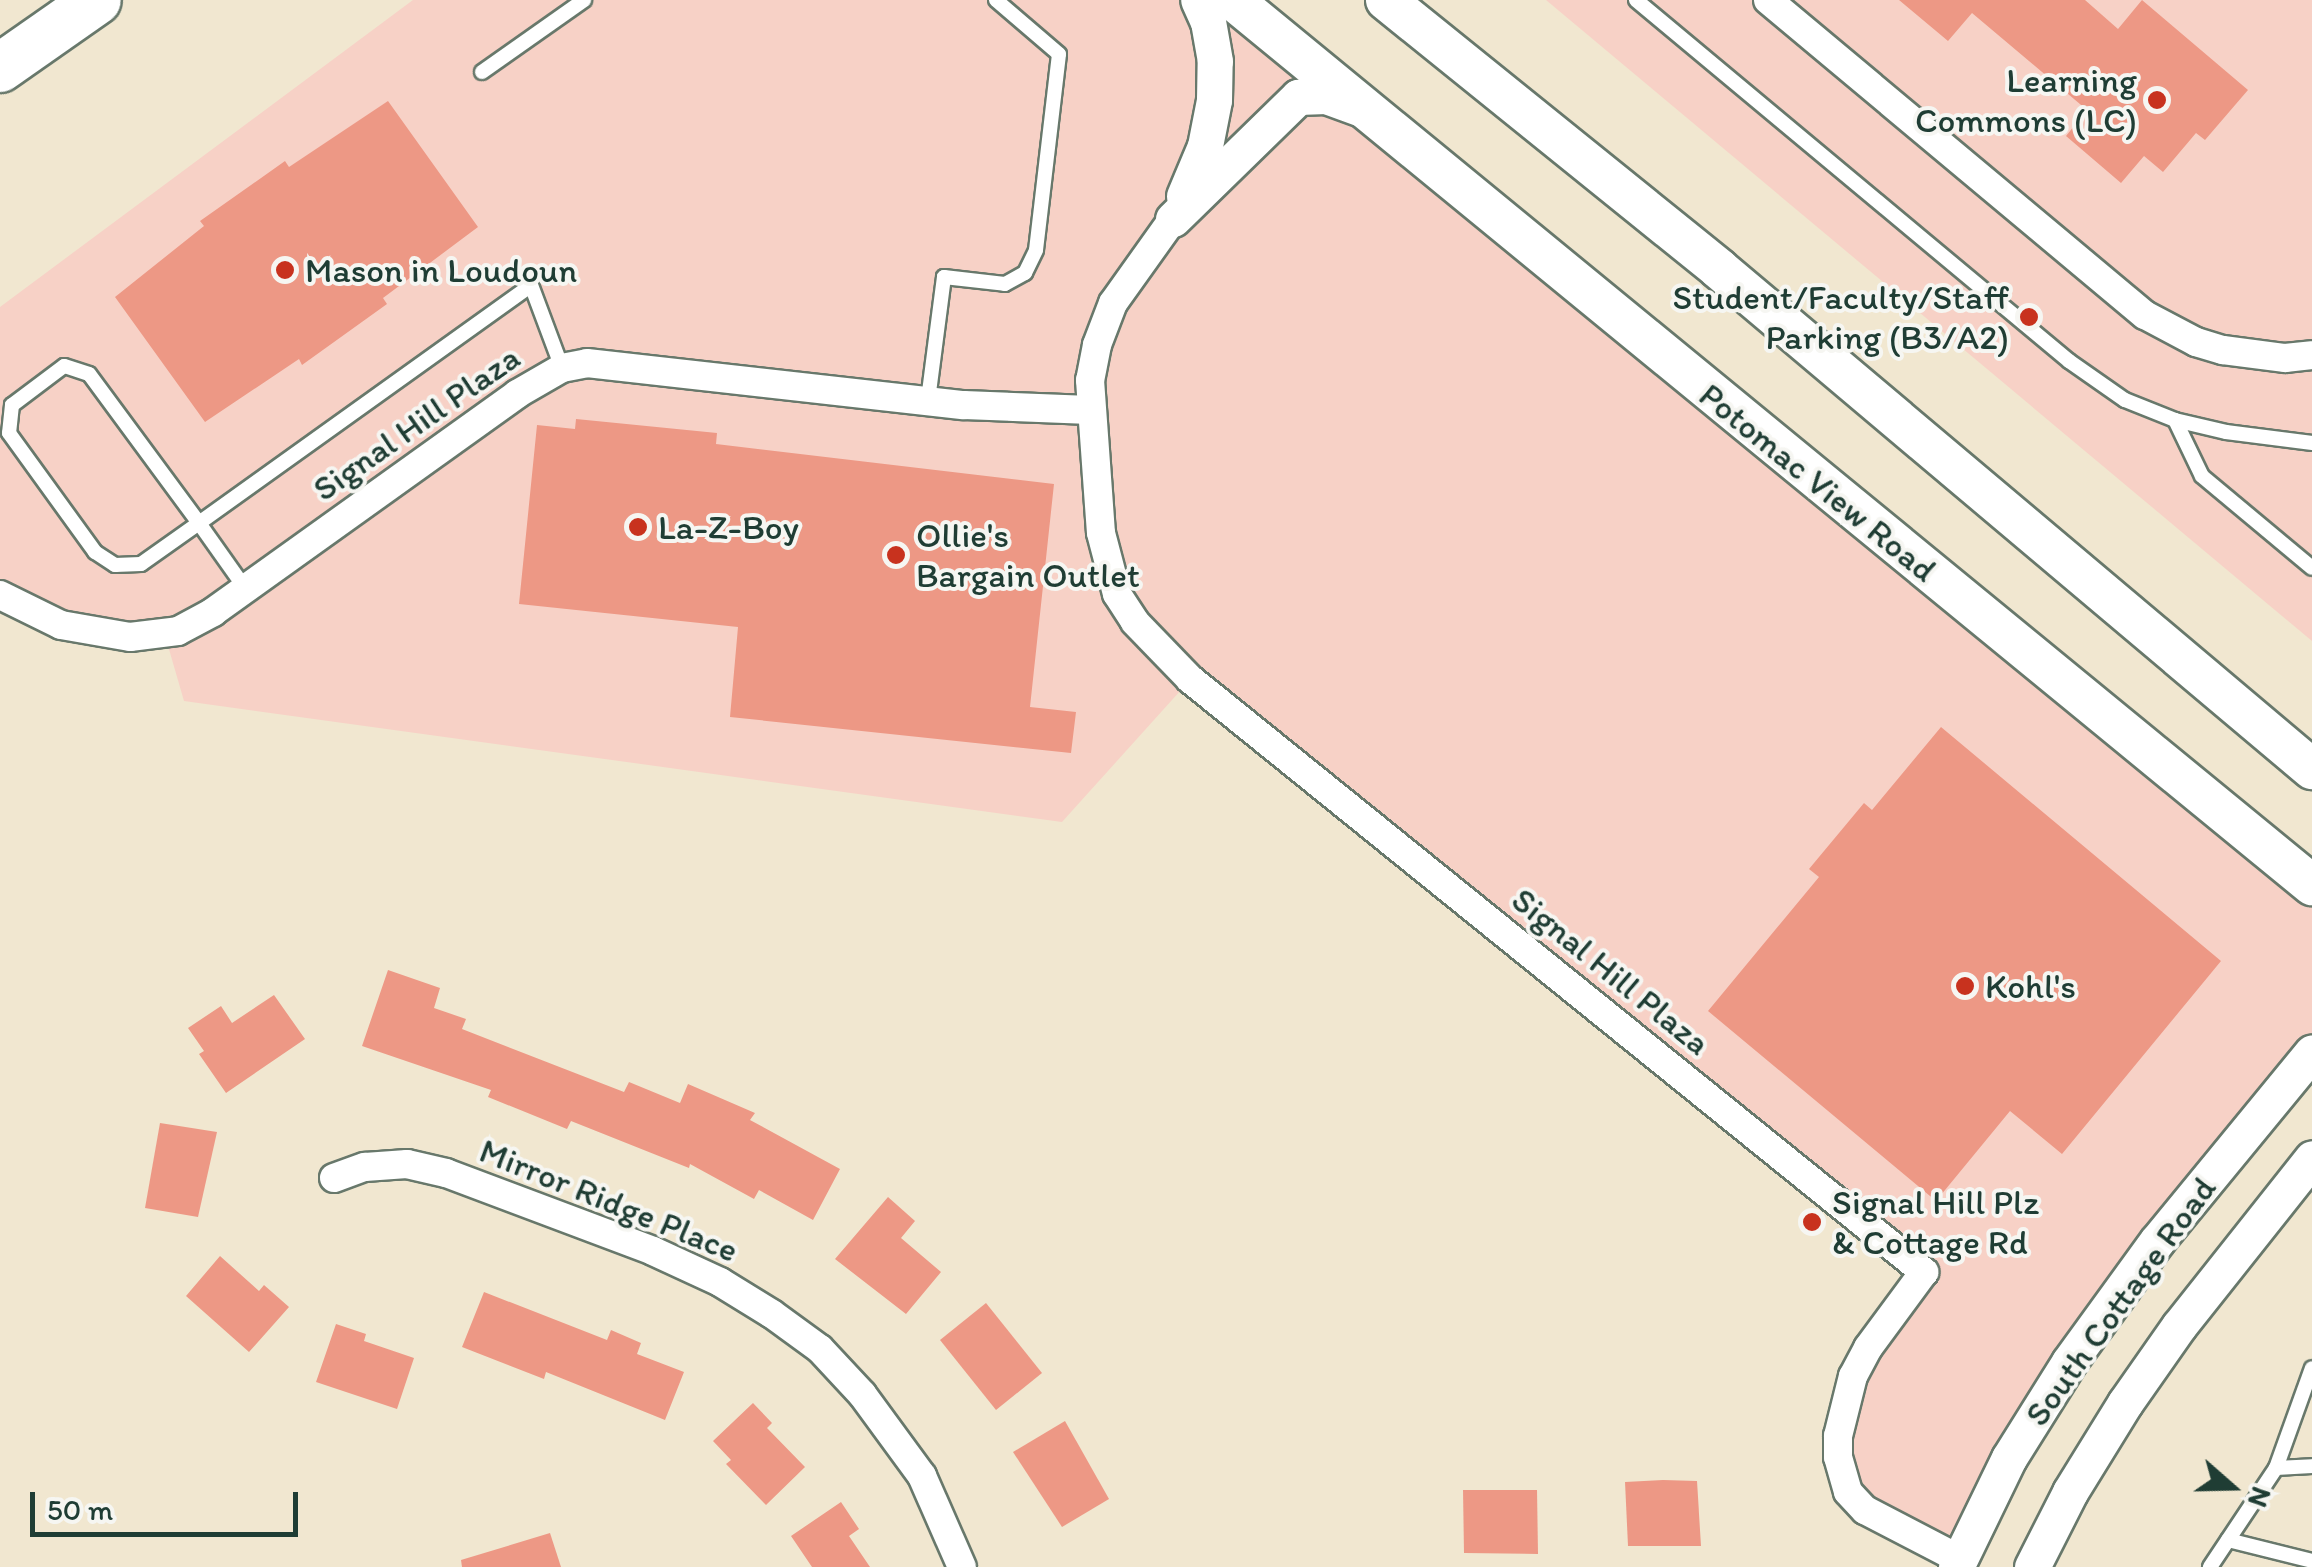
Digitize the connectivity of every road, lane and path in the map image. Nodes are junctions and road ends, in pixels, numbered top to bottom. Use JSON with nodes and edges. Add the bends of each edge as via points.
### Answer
{"nodes":[{"id":1,"x":98,"y":0,"type":"edge"},
{"id":2,"x":584,"y":0,"type":"edge"},
{"id":3,"x":996,"y":0,"type":"edge"},
{"id":4,"x":1198,"y":0,"type":"edge"},
{"id":5,"x":1233,"y":0,"type":"edge"},
{"id":6,"x":1386,"y":0,"type":"edge"},
{"id":7,"x":1636,"y":0,"type":"edge"},
{"id":8,"x":1768,"y":0,"type":"edge"},
{"id":9,"x":0,"y":68,"type":"edge"},
{"id":10,"x":482,"y":72,"type":"dead end"},
{"id":11,"x":1365,"y":110,"type":"junction"},
{"id":12,"x":1173,"y":219,"type":"junction"},
{"id":13,"x":2312,"y":355,"type":"edge"},
{"id":14,"x":562,"y":368,"type":"junction"},
{"id":15,"x":928,"y":400,"type":"junction"},
{"id":16,"x":1090,"y":410,"type":"junction"},
{"id":17,"x":2175,"y":420,"type":"junction"},
{"id":18,"x":2312,"y":443,"type":"edge"},
{"id":19,"x":200,"y":522,"type":"junction"},
{"id":20,"x":2312,"y":568,"type":"edge"},
{"id":21,"x":246,"y":588,"type":"junction"},
{"id":22,"x":0,"y":595,"type":"edge"},
{"id":23,"x":2312,"y":769,"type":"edge"},
{"id":24,"x":2312,"y":886,"type":"edge"},
{"id":25,"x":2312,"y":1052,"type":"edge"},
{"id":26,"x":2312,"y":1158,"type":"edge"},
{"id":27,"x":334,"y":1178,"type":"dead end"},
{"id":28,"x":2312,"y":1368,"type":"edge"},
{"id":29,"x":2312,"y":1466,"type":"edge"},
{"id":30,"x":2276,"y":1468,"type":"junction"},
{"id":31,"x":2228,"y":1540,"type":"junction"},
{"id":32,"x":2312,"y":1561,"type":"edge"},
{"id":33,"x":1964,"y":1564,"type":"edge"},
{"id":34,"x":962,"y":1567,"type":"edge"},
{"id":35,"x":2032,"y":1567,"type":"edge"},
{"id":36,"x":2210,"y":1567,"type":"edge"}],
"edges":[{"from":1,"to":9,"type":"highway"},
{"from":2,"to":10,"type":"lane"},
{"from":3,"to":15,"type":"lane","via":[[1059,54],[1036,250],[1025,274],[1005,284],[944,277]]},
{"from":4,"to":12,"type":"street","via":[[1215,61],[1214,100],[1206,146]]},
{"from":5,"to":11,"type":"main road","name":"Potomac View Road"},
{"from":6,"to":23,"type":"main road","via":[[1719,268]]},
{"from":7,"to":17,"type":"lane","via":[[2069,361],[2126,400]]},
{"from":8,"to":13,"type":"street","via":[[2146,316],[2223,350]]},
{"from":11,"to":12,"type":"street","via":[[1326,96],[1298,97]]},
{"from":11,"to":24,"type":"main road","name":"Potomac View Road"},
{"from":12,"to":16,"type":"street","name":"Signal Hill Plaza","via":[[1123,284],[1104,322]]},
{"from":14,"to":15,"type":"street","name":"Signal Hill Plaza","via":[[617,364]]},
{"from":14,"to":19,"type":"lane","via":[[531,285]]},
{"from":14,"to":21,"type":"street","name":"Signal Hill Plaza"},
{"from":15,"to":16,"type":"street","name":"Signal Hill Plaza"},
{"from":16,"to":33,"type":"street","name":"Signal Hill Plaza","via":[[1106,563],[1117,594],[1160,650],[1924,1272],[1853,1376],[1838,1458],[1841,1478],[1865,1510]]},
{"from":17,"to":18,"type":"lane"},
{"from":17,"to":20,"type":"lane","via":[[2202,476]]},
{"from":19,"to":19,"type":"lane","via":[[142,564],[115,564],[95,552],[9,433],[12,405],[64,366],[88,374]]},
{"from":19,"to":21,"type":"lane"},
{"from":21,"to":22,"type":"street","name":"Signal Hill Plaza","via":[[178,630],[130,637],[61,625]]},
{"from":25,"to":33,"type":"street","name":"South Cottage Road","via":[[2164,1232],[2069,1362],[2009,1458]]},
{"from":26,"to":35,"type":"street","name":"South Cottage Road","via":[[2125,1403]]},
{"from":27,"to":34,"type":"street","name":"Mirror Ridge Place","via":[[406,1164],[446,1173],[653,1251],[772,1314],[862,1394],[922,1476]]},
{"from":28,"to":30,"type":"lane"},
{"from":29,"to":30,"type":"lane"},
{"from":30,"to":31,"type":"lane"},
{"from":31,"to":32,"type":"lane"},
{"from":31,"to":36,"type":"lane"}]}
